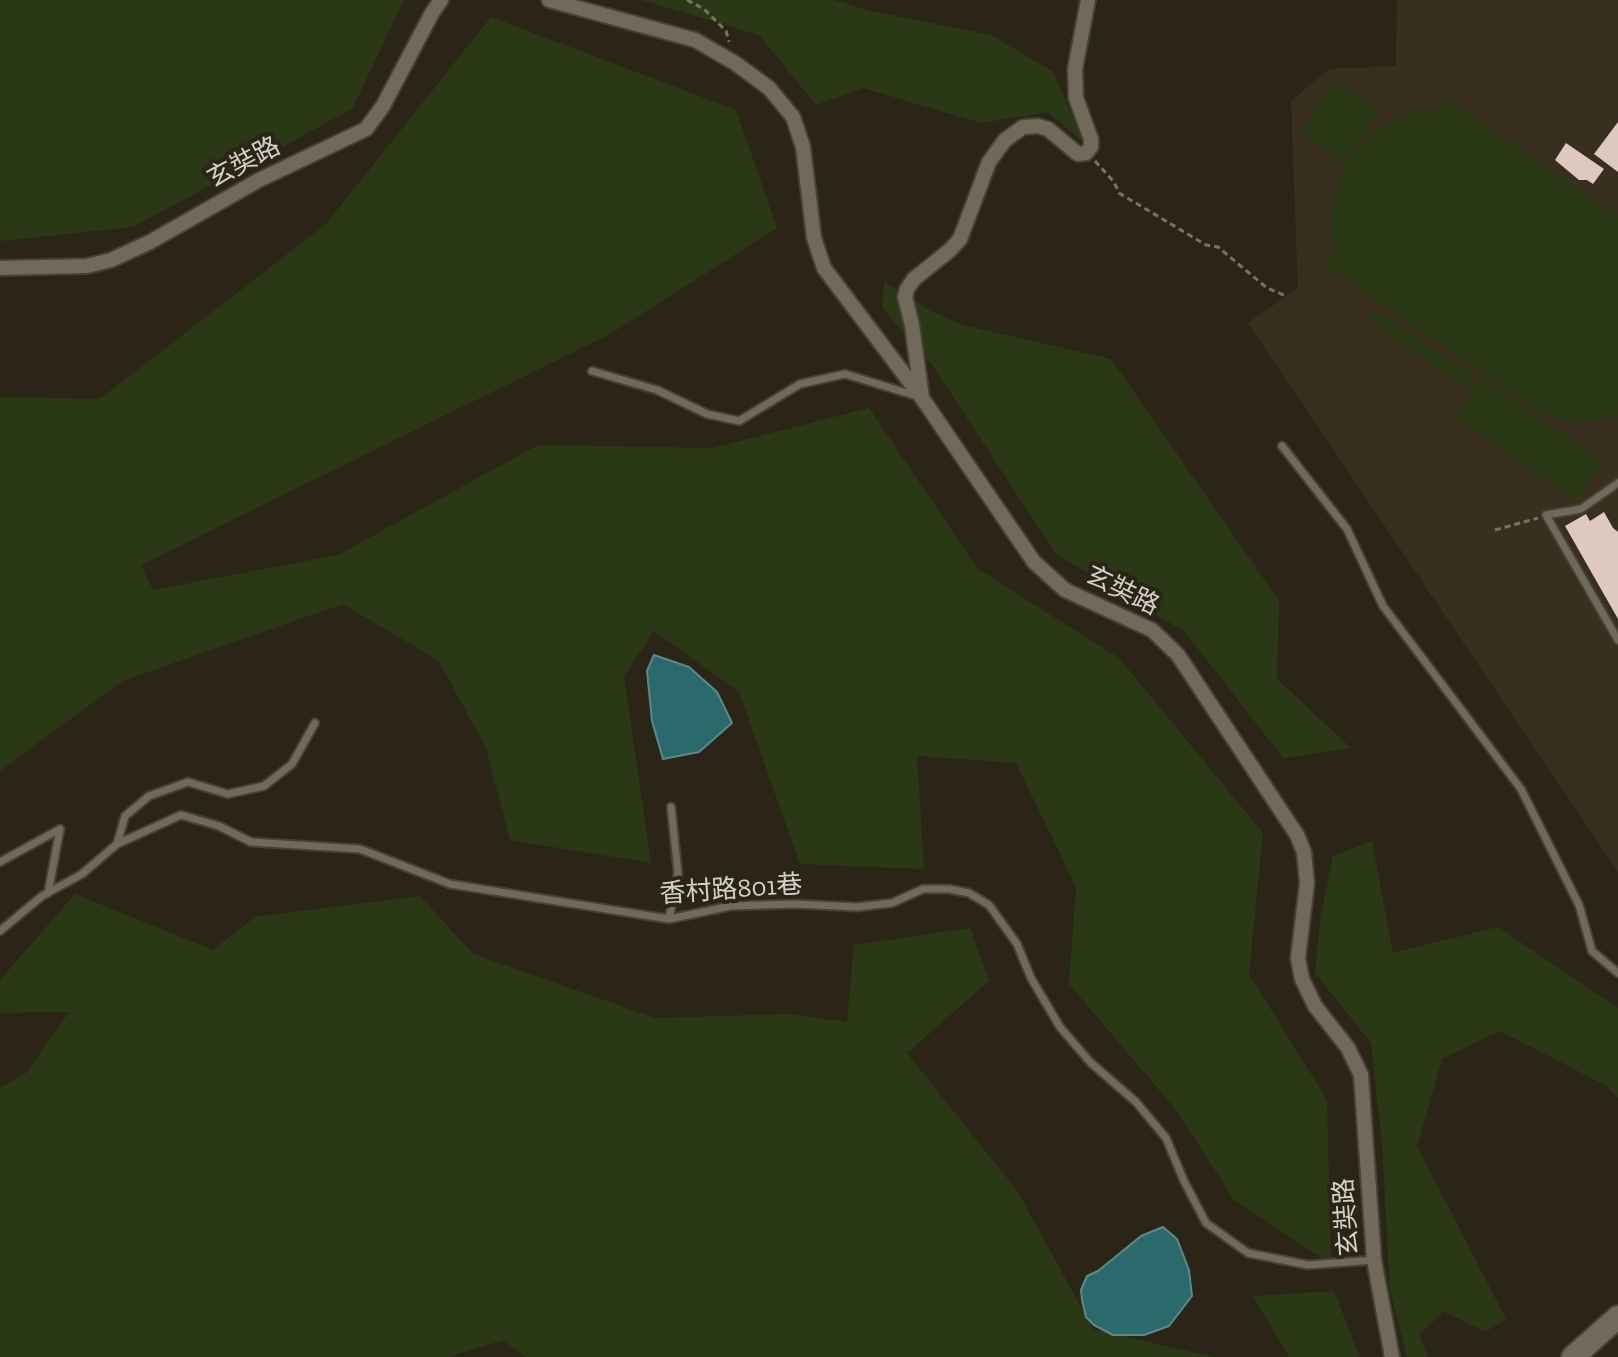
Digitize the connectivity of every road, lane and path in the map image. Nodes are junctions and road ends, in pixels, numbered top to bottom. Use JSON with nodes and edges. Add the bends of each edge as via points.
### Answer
{"nodes":[{"id":1,"x":441,"y":0,"type":"edge"},
{"id":2,"x":549,"y":0,"type":"edge"},
{"id":3,"x":687,"y":0,"type":"edge"},
{"id":4,"x":1088,"y":0,"type":"edge"},
{"id":5,"x":724,"y":57,"type":"junction"},
{"id":6,"x":1086,"y":153,"type":"junction"},
{"id":7,"x":0,"y":268,"type":"edge"},
{"id":8,"x":1286,"y":296,"type":"dead end"},
{"id":9,"x":592,"y":371,"type":"dead end"},
{"id":10,"x":922,"y":398,"type":"junction"},
{"id":11,"x":1282,"y":446,"type":"dead end"},
{"id":12,"x":1618,"y":483,"type":"edge"},
{"id":13,"x":1546,"y":515,"type":"junction"},
{"id":14,"x":1495,"y":530,"type":"dead end"},
{"id":15,"x":1618,"y":640,"type":"edge"},
{"id":16,"x":315,"y":723,"type":"dead end"},
{"id":17,"x":671,"y":807,"type":"dead end"},
{"id":18,"x":117,"y":844,"type":"junction"},
{"id":19,"x":0,"y":862,"type":"edge"},
{"id":20,"x":48,"y":893,"type":"junction"},
{"id":21,"x":669,"y":919,"type":"junction"},
{"id":22,"x":0,"y":931,"type":"edge"},
{"id":23,"x":1618,"y":973,"type":"edge"},
{"id":24,"x":1374,"y":1260,"type":"junction"},
{"id":25,"x":1618,"y":1317,"type":"edge"},
{"id":26,"x":1392,"y":1357,"type":"edge"},
{"id":27,"x":1573,"y":1357,"type":"edge"}],
"edges":[{"from":1,"to":7,"type":"street","name":"玄奘路","via":[[366,129],[111,260],[87,266]]},
{"from":2,"to":5,"type":"street","name":"玄奘路","via":[[695,40]]},
{"from":3,"to":5,"type":"path","via":[[726,31]]},
{"from":4,"to":6,"type":"street","via":[[1075,69],[1076,98],[1091,139]]},
{"from":5,"to":10,"type":"street","name":"玄奘路","via":[[769,88],[793,117],[824,268]]},
{"from":6,"to":8,"type":"path","via":[[1119,193],[1218,247],[1267,288]]},
{"from":6,"to":10,"type":"street","via":[[1078,154],[1048,129],[1023,127],[989,162],[960,239],[907,289]]},
{"from":9,"to":10,"type":"lane","via":[[739,421],[800,384],[845,374]]},
{"from":10,"to":24,"type":"street","name":"玄奘路","via":[[1034,562],[1065,590],[1152,630],[1178,655],[1297,835],[1307,883],[1298,958],[1315,1006],[1348,1048],[1361,1075]]},
{"from":11,"to":23,"type":"lane","via":[[1347,529],[1383,606],[1521,789],[1579,905],[1592,951]]},
{"from":12,"to":13,"type":"lane","via":[[1581,509]]},
{"from":13,"to":14,"type":"path"},
{"from":13,"to":15,"type":"lane"},
{"from":16,"to":18,"type":"lane","via":[[292,764],[264,786],[228,794],[188,782],[149,796],[125,816]]},
{"from":17,"to":21,"type":"lane","via":[[678,873]]},
{"from":18,"to":20,"type":"lane","name":"香村路801巷","via":[[82,874]]},
{"from":18,"to":21,"type":"lane","name":"香村路801巷","via":[[181,815],[251,842],[360,849],[450,884]]},
{"from":19,"to":20,"type":"lane","via":[[60,829]]},
{"from":20,"to":22,"type":"lane","name":"香村路801巷"},
{"from":21,"to":24,"type":"lane","name":"香村路801巷","via":[[731,906],[892,903],[923,889],[969,893],[989,905],[1017,944],[1060,1027],[1166,1138],[1206,1223],[1248,1253],[1308,1265]]},
{"from":24,"to":26,"type":"street","name":"玄奘路"},
{"from":25,"to":27,"type":"main road"}]}
